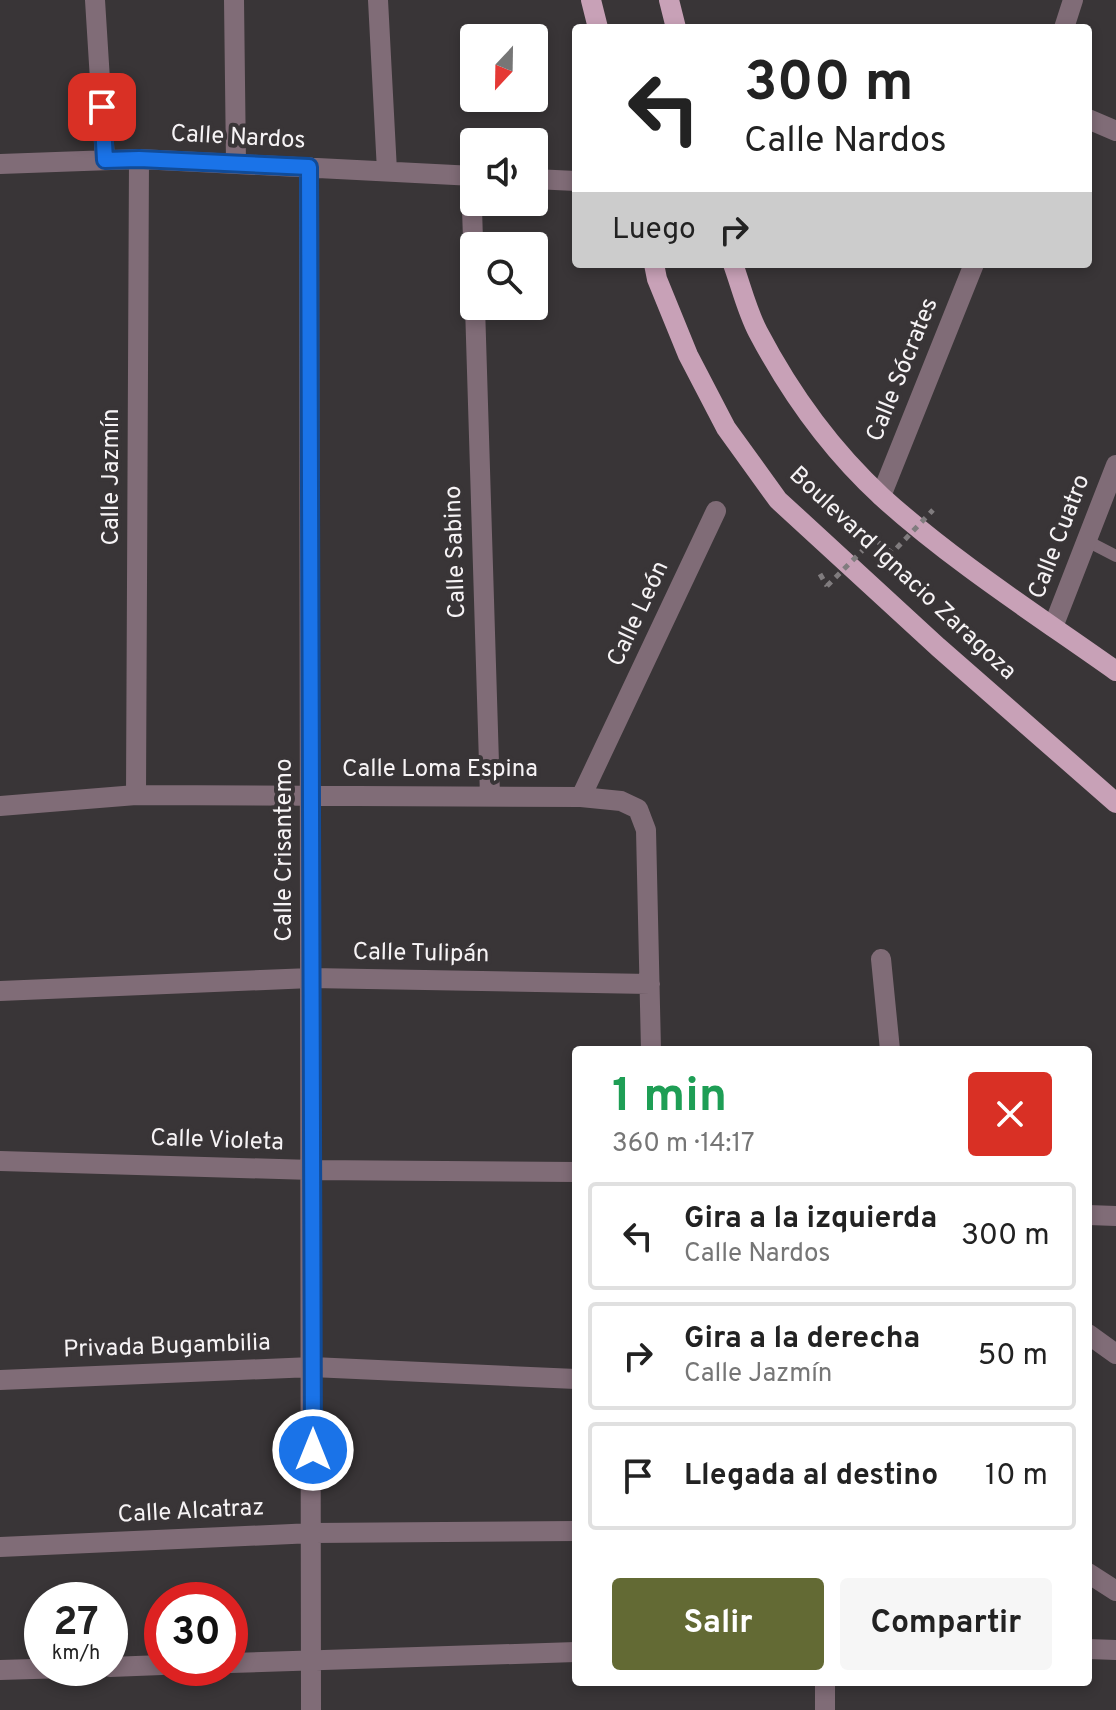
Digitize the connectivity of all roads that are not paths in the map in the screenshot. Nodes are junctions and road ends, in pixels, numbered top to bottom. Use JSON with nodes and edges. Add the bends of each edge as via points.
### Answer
{"nodes":[{"id":1,"x":95,"y":0,"type":"edge"},
{"id":2,"x":234,"y":0,"type":"edge"},
{"id":3,"x":378,"y":0,"type":"edge"},
{"id":4,"x":591,"y":0,"type":"edge"},
{"id":5,"x":669,"y":0,"type":"edge"},
{"id":6,"x":1073,"y":0,"type":"edge"},
{"id":7,"x":597,"y":24,"type":"edge"},
{"id":8,"x":675,"y":24,"type":"edge"},
{"id":9,"x":1065,"y":24,"type":"edge"},
{"id":10,"x":1092,"y":121,"type":"edge"},
{"id":11,"x":1116,"y":131,"type":"edge"},
{"id":12,"x":139,"y":159,"type":"junction"},
{"id":13,"x":105,"y":160,"type":"junction"},
{"id":14,"x":236,"y":163,"type":"junction"},
{"id":15,"x":0,"y":164,"type":"edge"},
{"id":16,"x":309,"y":167,"type":"junction"},
{"id":17,"x":387,"y":171,"type":"junction"},
{"id":18,"x":460,"y":175,"type":"edge"},
{"id":19,"x":548,"y":180,"type":"edge"},
{"id":20,"x":572,"y":181,"type":"edge"},
{"id":21,"x":655,"y":268,"type":"edge"},
{"id":22,"x":734,"y":268,"type":"edge"},
{"id":23,"x":972,"y":268,"type":"edge"},
{"id":24,"x":475,"y":320,"type":"edge"},
{"id":25,"x":1116,"y":465,"type":"edge"},
{"id":26,"x":881,"y":496,"type":"junction"},
{"id":27,"x":716,"y":511,"type":"dead end"},
{"id":28,"x":1087,"y":541,"type":"junction"},
{"id":29,"x":1116,"y":556,"type":"edge"},
{"id":30,"x":1053,"y":627,"type":"junction"},
{"id":31,"x":1116,"y":671,"type":"edge"},
{"id":32,"x":136,"y":795,"type":"junction"},
{"id":33,"x":311,"y":795,"type":"junction"},
{"id":34,"x":490,"y":796,"type":"junction"},
{"id":35,"x":581,"y":797,"type":"junction"},
{"id":36,"x":1116,"y":803,"type":"edge"},
{"id":37,"x":0,"y":806,"type":"edge"},
{"id":38,"x":881,"y":959,"type":"dead end"},
{"id":39,"x":311,"y":978,"type":"junction"},
{"id":40,"x":650,"y":984,"type":"junction"},
{"id":41,"x":0,"y":991,"type":"edge"},
{"id":42,"x":651,"y":1046,"type":"edge"},
{"id":43,"x":890,"y":1046,"type":"edge"},
{"id":44,"x":0,"y":1161,"type":"edge"},
{"id":45,"x":312,"y":1170,"type":"junction"},
{"id":46,"x":572,"y":1172,"type":"edge"},
{"id":47,"x":1092,"y":1215,"type":"edge"},
{"id":48,"x":1116,"y":1216,"type":"edge"},
{"id":49,"x":1092,"y":1337,"type":"edge"},
{"id":50,"x":1116,"y":1354,"type":"edge"},
{"id":51,"x":312,"y":1367,"type":"junction"},
{"id":52,"x":572,"y":1379,"type":"edge"},
{"id":53,"x":0,"y":1380,"type":"edge"},
{"id":54,"x":572,"y":1531,"type":"edge"},
{"id":55,"x":313,"y":1533,"type":"junction"},
{"id":56,"x":0,"y":1547,"type":"edge"},
{"id":57,"x":1092,"y":1576,"type":"edge"},
{"id":58,"x":1116,"y":1591,"type":"edge"},
{"id":59,"x":1092,"y":1649,"type":"edge"},
{"id":60,"x":1116,"y":1650,"type":"edge"},
{"id":61,"x":572,"y":1652,"type":"edge"},
{"id":62,"x":312,"y":1661,"type":"junction"},
{"id":63,"x":248,"y":1663,"type":"edge"},
{"id":64,"x":24,"y":1669,"type":"edge"},
{"id":65,"x":0,"y":1670,"type":"edge"},
{"id":66,"x":825,"y":1686,"type":"edge"},
{"id":67,"x":311,"y":1710,"type":"edge"},
{"id":68,"x":825,"y":1710,"type":"edge"}],
"edges":[{"from":1,"to":13,"type":"street"},
{"from":2,"to":14,"type":"street"},
{"from":3,"to":17,"type":"street"},
{"from":4,"to":7,"type":"main road"},
{"from":5,"to":8,"type":"main road"},
{"from":6,"to":9,"type":"street"},
{"from":10,"to":11,"type":"street"},
{"from":12,"to":13,"type":"street","name":"Calle Nardos"},
{"from":12,"to":14,"type":"street","name":"Calle Nardos"},
{"from":12,"to":32,"type":"street","name":"Calle Jazmín"},
{"from":13,"to":15,"type":"street","name":"Calle Nardos"},
{"from":14,"to":16,"type":"street","name":"Calle Nardos"},
{"from":16,"to":17,"type":"street","name":"Calle Nardos"},
{"from":16,"to":33,"type":"street","name":"Calle Crisantemo"},
{"from":17,"to":18,"type":"street","name":"Calle Nardos"},
{"from":19,"to":20,"type":"street"},
{"from":21,"to":36,"type":"main road","name":"Boulevard Ignacio Zaragoza","via":[[688,355],[719,416],[778,500]]},
{"from":22,"to":26,"type":"main road","name":"Boulevard Ignacio Zaragoza","via":[[757,330],[786,381],[823,433]]},
{"from":23,"to":26,"type":"street","name":"Calle Sócrates"},
{"from":24,"to":34,"type":"street","name":"Calle Sabino"},
{"from":25,"to":28,"type":"street","name":"Calle Cuatro"},
{"from":26,"to":30,"type":"main road","name":"Boulevard Ignacio Zaragoza"},
{"from":27,"to":35,"type":"street","name":"Calle León"},
{"from":28,"to":29,"type":"lane"},
{"from":28,"to":30,"type":"street","name":"Calle Cuatro"},
{"from":30,"to":31,"type":"main road","name":"Boulevard Ignacio Zaragoza"},
{"from":32,"to":33,"type":"street","name":"Calle Loma Espina"},
{"from":32,"to":37,"type":"street","name":"Calle Loma Espina"},
{"from":33,"to":34,"type":"street","name":"Calle Loma Espina"},
{"from":33,"to":39,"type":"street","name":"Calle Crisantemo"},
{"from":34,"to":35,"type":"street","name":"Calle Loma Espina"},
{"from":35,"to":40,"type":"street","name":"Calle Loma Espina","via":[[621,801],[638,809],[646,830]]},
{"from":38,"to":43,"type":"street"},
{"from":39,"to":40,"type":"street","name":"Calle Tulipán"},
{"from":39,"to":41,"type":"street","name":"Calle Tulipán"},
{"from":39,"to":45,"type":"street","name":"Calle Crisantemo"},
{"from":40,"to":42,"type":"street"},
{"from":44,"to":45,"type":"street","name":"Calle Violeta"},
{"from":45,"to":46,"type":"street","name":"Calle Violeta"},
{"from":45,"to":51,"type":"street","name":"Calle Crisantemo"},
{"from":47,"to":48,"type":"street"},
{"from":49,"to":50,"type":"street"},
{"from":51,"to":52,"type":"street","name":"Privada Bugambilia"},
{"from":51,"to":53,"type":"street","name":"Privada Bugambilia"},
{"from":51,"to":55,"type":"street","name":"Calle Crisantemo"},
{"from":54,"to":55,"type":"street","name":"Calle Alcatraz"},
{"from":55,"to":56,"type":"street","name":"Calle Alcatraz"},
{"from":55,"to":62,"type":"street","name":"Calle Crisantemo"},
{"from":57,"to":58,"type":"street"},
{"from":59,"to":60,"type":"street"},
{"from":61,"to":62,"type":"street"},
{"from":62,"to":63,"type":"street"},
{"from":62,"to":67,"type":"street","name":"Calle Crisantemo"},
{"from":64,"to":65,"type":"street"},
{"from":66,"to":68,"type":"street"}]}
